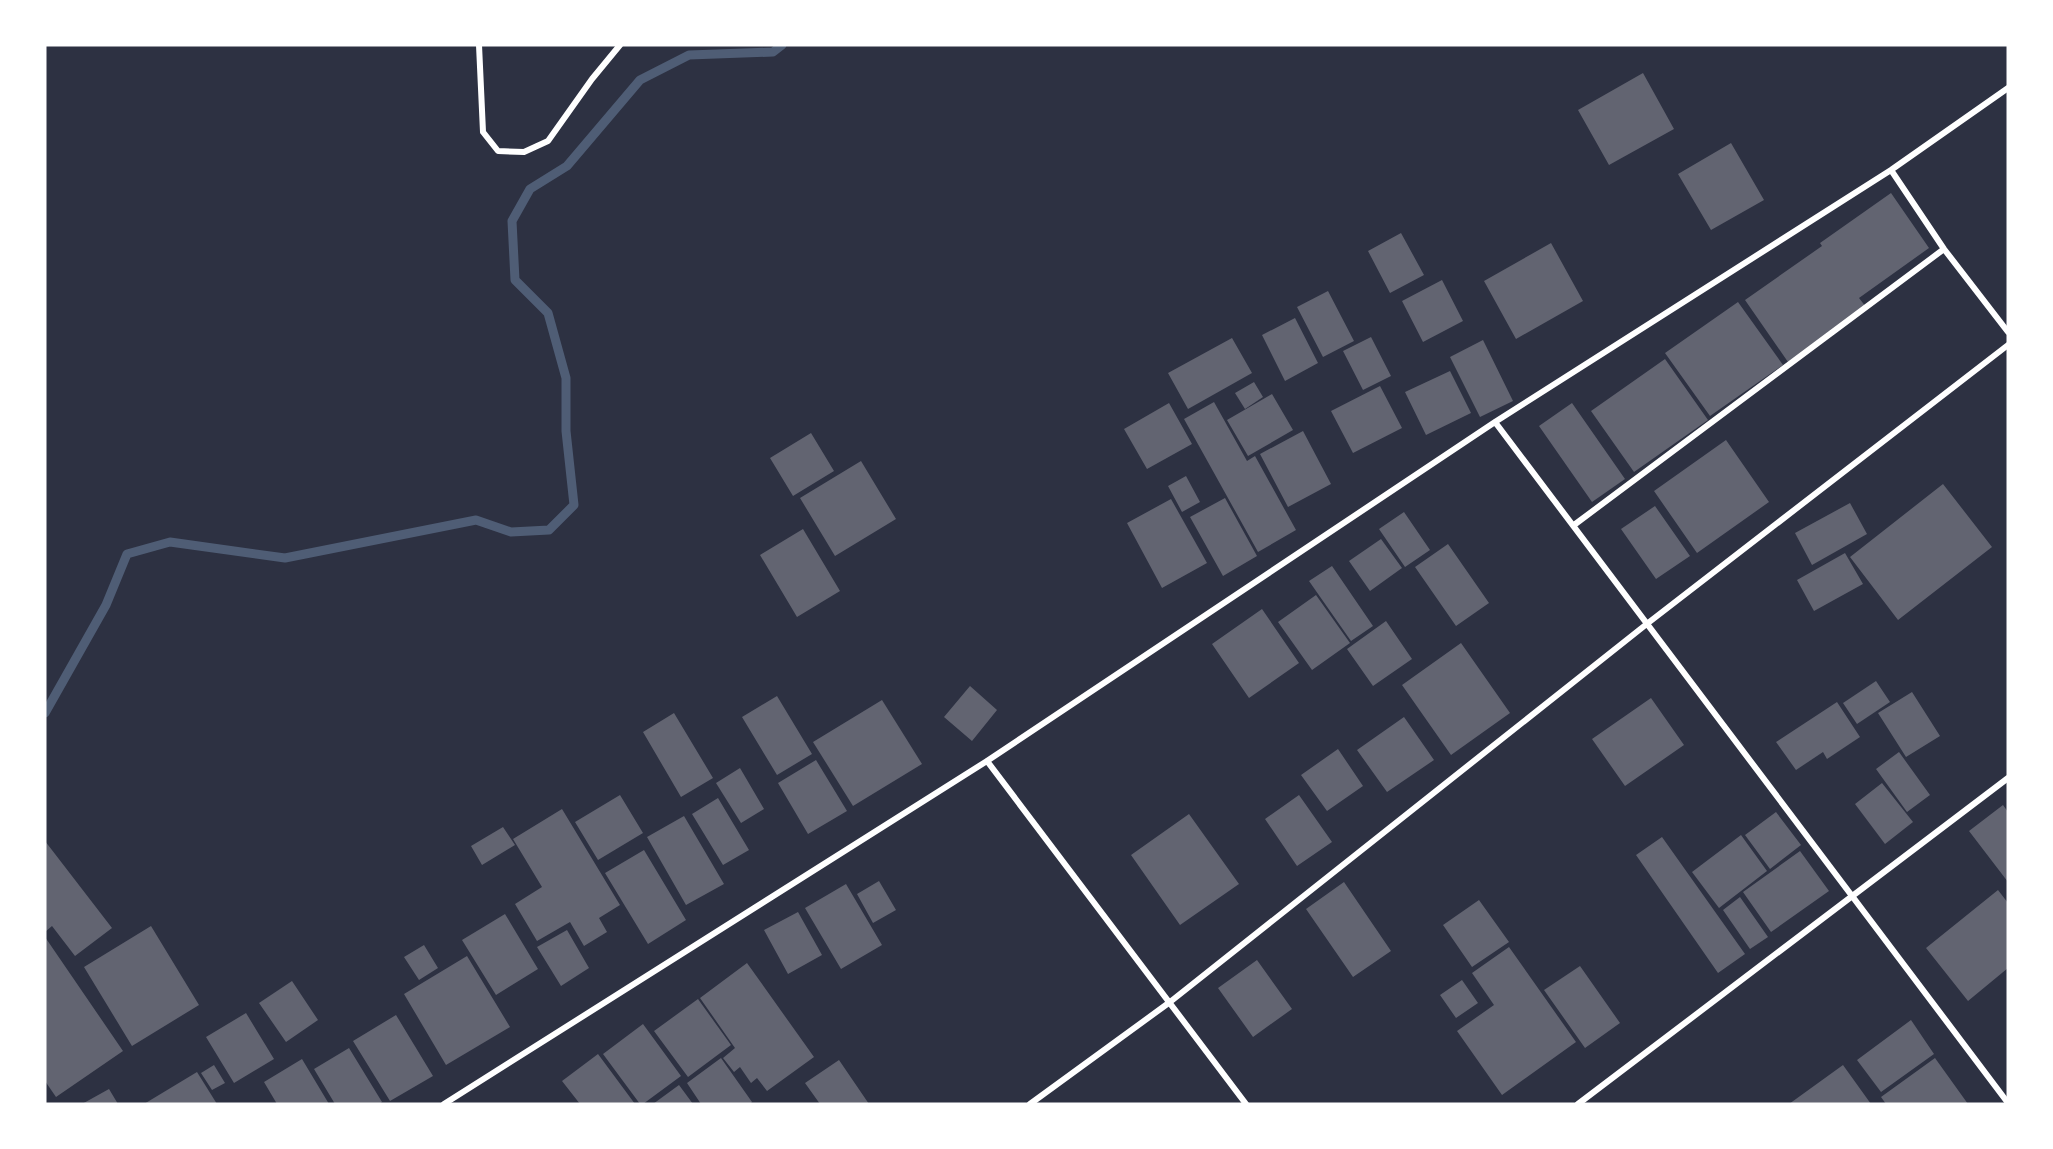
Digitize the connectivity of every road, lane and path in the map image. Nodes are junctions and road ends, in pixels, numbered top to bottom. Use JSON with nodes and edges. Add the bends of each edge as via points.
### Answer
{"nodes":[{"id":1,"x":479,"y":45,"type":"edge"},
{"id":2,"x":620,"y":45,"type":"edge"},
{"id":3,"x":2008,"y":88,"type":"edge"},
{"id":4,"x":1891,"y":170,"type":"junction"},
{"id":5,"x":1944,"y":249,"type":"junction"},
{"id":6,"x":2008,"y":332,"type":"edge"},
{"id":7,"x":2008,"y":345,"type":"edge"},
{"id":8,"x":1495,"y":422,"type":"junction"},
{"id":9,"x":1574,"y":525,"type":"junction"},
{"id":10,"x":1648,"y":623,"type":"junction"},
{"id":11,"x":987,"y":761,"type":"junction"},
{"id":12,"x":2008,"y":778,"type":"edge"},
{"id":13,"x":1852,"y":895,"type":"junction"},
{"id":14,"x":1170,"y":1002,"type":"junction"},
{"id":15,"x":2008,"y":1103,"type":"edge"},
{"id":16,"x":444,"y":1104,"type":"edge"},
{"id":17,"x":1030,"y":1104,"type":"edge"},
{"id":18,"x":1246,"y":1104,"type":"edge"},
{"id":19,"x":1578,"y":1104,"type":"edge"}],
"edges":[{"from":1,"to":2,"type":"street","via":[[483,132],[498,151],[524,152],[548,141]]},
{"from":3,"to":4,"type":"street"},
{"from":4,"to":5,"type":"street"},
{"from":4,"to":8,"type":"street"},
{"from":5,"to":6,"type":"street"},
{"from":5,"to":9,"type":"street"},
{"from":7,"to":10,"type":"street"},
{"from":8,"to":9,"type":"street"},
{"from":8,"to":11,"type":"street"},
{"from":9,"to":10,"type":"street"},
{"from":10,"to":13,"type":"street"},
{"from":10,"to":14,"type":"street"},
{"from":11,"to":14,"type":"street"},
{"from":11,"to":16,"type":"street"},
{"from":12,"to":13,"type":"street"},
{"from":13,"to":15,"type":"street"},
{"from":13,"to":19,"type":"street"},
{"from":14,"to":17,"type":"street"},
{"from":14,"to":18,"type":"street"}]}
